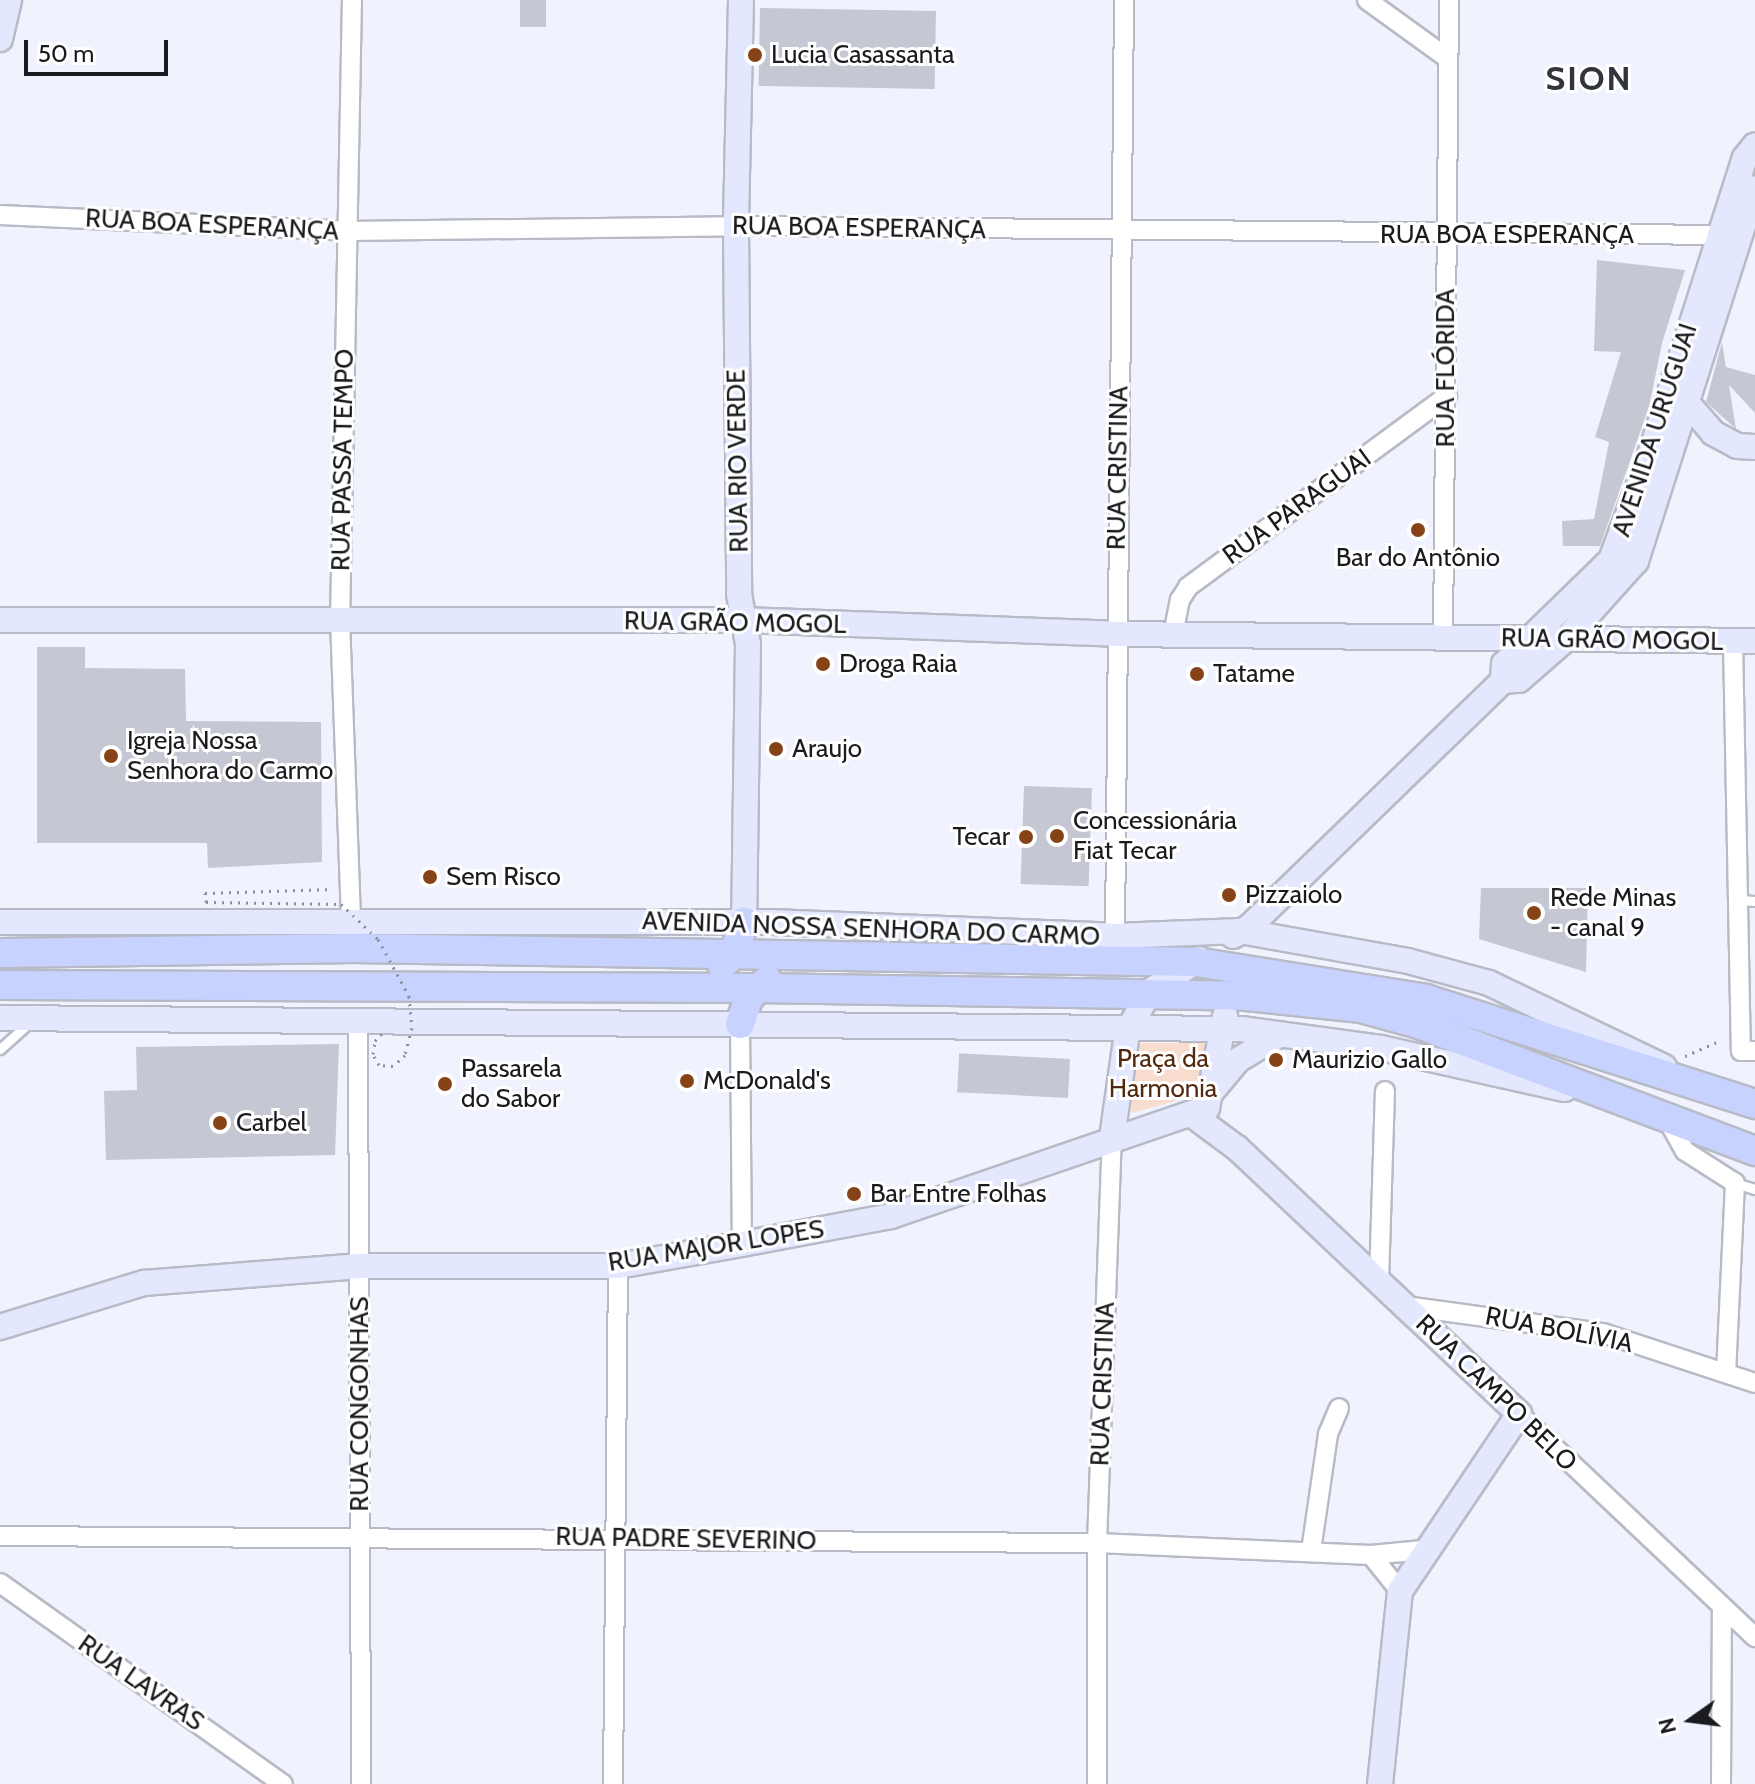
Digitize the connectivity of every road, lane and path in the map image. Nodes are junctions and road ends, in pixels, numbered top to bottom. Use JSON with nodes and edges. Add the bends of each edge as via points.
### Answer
{"nodes":[{"id":1,"x":9,"y":0,"type":"edge"},
{"id":2,"x":352,"y":0,"type":"edge"},
{"id":3,"x":741,"y":0,"type":"edge"},
{"id":4,"x":1124,"y":0,"type":"edge"},
{"id":5,"x":1367,"y":0,"type":"edge"},
{"id":6,"x":1449,"y":0,"type":"edge"},
{"id":7,"x":0,"y":39,"type":"edge"},
{"id":8,"x":1447,"y":58,"type":"junction"},
{"id":9,"x":1755,"y":145,"type":"edge"},
{"id":10,"x":1755,"y":189,"type":"edge"},
{"id":11,"x":0,"y":215,"type":"edge"},
{"id":12,"x":736,"y":226,"type":"junction"},
{"id":13,"x":347,"y":231,"type":"junction"},
{"id":14,"x":1120,"y":231,"type":"junction"},
{"id":15,"x":1719,"y":235,"type":"junction"},
{"id":16,"x":1444,"y":236,"type":"junction"},
{"id":17,"x":1447,"y":396,"type":"junction"},
{"id":18,"x":1689,"y":405,"type":"junction"},
{"id":19,"x":1713,"y":433,"type":"junction"},
{"id":20,"x":1677,"y":442,"type":"junction"},
{"id":21,"x":1755,"y":447,"type":"edge"},
{"id":22,"x":1649,"y":458,"type":"junction"},
{"id":23,"x":0,"y":620,"type":"edge"},
{"id":24,"x":742,"y":620,"type":"junction"},
{"id":25,"x":340,"y":623,"type":"junction"},
{"id":26,"x":1117,"y":634,"type":"junction"},
{"id":27,"x":1173,"y":635,"type":"junction"},
{"id":28,"x":1530,"y":637,"type":"junction"},
{"id":29,"x":1443,"y":639,"type":"junction"},
{"id":30,"x":1469,"y":639,"type":"junction"},
{"id":31,"x":1566,"y":639,"type":"junction"},
{"id":32,"x":1744,"y":641,"type":"edge"},
{"id":33,"x":1504,"y":673,"type":"junction"},
{"id":34,"x":1284,"y":891,"type":"junction"},
{"id":35,"x":1746,"y":901,"type":"edge"},
{"id":36,"x":345,"y":916,"type":"junction"},
{"id":37,"x":0,"y":922,"type":"edge"},
{"id":38,"x":744,"y":922,"type":"junction"},
{"id":39,"x":1240,"y":931,"type":"junction"},
{"id":40,"x":1115,"y":936,"type":"junction"},
{"id":41,"x":1284,"y":942,"type":"junction"},
{"id":42,"x":0,"y":953,"type":"edge"},
{"id":43,"x":734,"y":953,"type":"junction"},
{"id":44,"x":889,"y":956,"type":"junction"},
{"id":45,"x":1196,"y":962,"type":"junction"},
{"id":46,"x":1235,"y":982,"type":"junction"},
{"id":47,"x":0,"y":985,"type":"edge"},
{"id":48,"x":609,"y":987,"type":"junction"},
{"id":49,"x":758,"y":988,"type":"junction"},
{"id":50,"x":1150,"y":991,"type":"junction"},
{"id":51,"x":0,"y":1018,"type":"edge"},
{"id":52,"x":34,"y":1019,"type":"junction"},
{"id":53,"x":740,"y":1024,"type":"junction"},
{"id":54,"x":358,"y":1025,"type":"junction"},
{"id":55,"x":386,"y":1029,"type":"dead end"},
{"id":56,"x":1219,"y":1030,"type":"junction"},
{"id":57,"x":1127,"y":1032,"type":"junction"},
{"id":58,"x":1280,"y":1034,"type":"junction"},
{"id":59,"x":1745,"y":1045,"type":"edge"},
{"id":60,"x":0,"y":1049,"type":"edge"},
{"id":61,"x":1663,"y":1066,"type":"junction"},
{"id":62,"x":1385,"y":1091,"type":"dead end"},
{"id":63,"x":1710,"y":1091,"type":"junction"},
{"id":64,"x":1608,"y":1099,"type":"junction"},
{"id":65,"x":1203,"y":1104,"type":"junction"},
{"id":66,"x":1755,"y":1104,"type":"edge"},
{"id":67,"x":1120,"y":1109,"type":"junction"},
{"id":68,"x":1666,"y":1117,"type":"junction"},
{"id":69,"x":1143,"y":1127,"type":"junction"},
{"id":70,"x":1112,"y":1138,"type":"junction"},
{"id":71,"x":1755,"y":1151,"type":"edge"},
{"id":72,"x":1735,"y":1183,"type":"junction"},
{"id":73,"x":1755,"y":1189,"type":"edge"},
{"id":74,"x":742,"y":1244,"type":"junction"},
{"id":75,"x":360,"y":1266,"type":"junction"},
{"id":76,"x":618,"y":1266,"type":"junction"},
{"id":77,"x":1379,"y":1281,"type":"junction"},
{"id":78,"x":1405,"y":1306,"type":"junction"},
{"id":79,"x":0,"y":1327,"type":"edge"},
{"id":80,"x":1726,"y":1372,"type":"junction"},
{"id":81,"x":1755,"y":1383,"type":"edge"},
{"id":82,"x":1339,"y":1408,"type":"dead end"},
{"id":83,"x":1519,"y":1414,"type":"junction"},
{"id":84,"x":0,"y":1536,"type":"edge"},
{"id":85,"x":361,"y":1536,"type":"junction"},
{"id":86,"x":614,"y":1538,"type":"junction"},
{"id":87,"x":1097,"y":1543,"type":"junction"},
{"id":88,"x":1423,"y":1550,"type":"junction"},
{"id":89,"x":1311,"y":1551,"type":"junction"},
{"id":90,"x":1371,"y":1555,"type":"junction"},
{"id":91,"x":0,"y":1583,"type":"edge"},
{"id":92,"x":1400,"y":1591,"type":"junction"},
{"id":93,"x":1722,"y":1607,"type":"junction"},
{"id":94,"x":1755,"y":1637,"type":"edge"},
{"id":95,"x":283,"y":1784,"type":"edge"},
{"id":96,"x":361,"y":1784,"type":"edge"},
{"id":97,"x":613,"y":1784,"type":"edge"},
{"id":98,"x":1097,"y":1784,"type":"edge"},
{"id":99,"x":1380,"y":1784,"type":"edge"},
{"id":100,"x":1721,"y":1784,"type":"edge"}],
"edges":[{"from":1,"to":7,"type":"street"},
{"from":2,"to":13,"type":"street","name":"RUA PASSA TEMPO"},
{"from":3,"to":12,"type":"street","name":"RUA RIO VERDE"},
{"from":4,"to":14,"type":"street","name":"RUA CRISTINA"},
{"from":5,"to":8,"type":"street"},
{"from":6,"to":8,"type":"street","name":"RUA FLÓRIDA"},
{"from":8,"to":16,"type":"street","name":"RUA FLÓRIDA"},
{"from":9,"to":15,"type":"street","name":"AVENIDA URUGUAI","via":[[1745,158]]},
{"from":10,"to":18,"type":"street","name":"AVENIDA URUGUAI"},
{"from":11,"to":13,"type":"street","name":"RUA BOA ESPERANÇA"},
{"from":12,"to":13,"type":"street","name":"RUA BOA ESPERANÇA"},
{"from":12,"to":14,"type":"street","name":"RUA BOA ESPERANÇA"},
{"from":12,"to":24,"type":"street","name":"RUA RIO VERDE"},
{"from":13,"to":25,"type":"street","name":"RUA PASSA TEMPO"},
{"from":14,"to":16,"type":"street","name":"RUA BOA ESPERANÇA"},
{"from":14,"to":26,"type":"street","name":"RUA CRISTINA"},
{"from":15,"to":16,"type":"street","name":"RUA BOA ESPERANÇA"},
{"from":15,"to":22,"type":"street","name":"AVENIDA URUGUAI"},
{"from":16,"to":17,"type":"street","name":"RUA FLÓRIDA"},
{"from":17,"to":27,"type":"street","name":"RUA PARAGUAI","via":[[1188,587]]},
{"from":17,"to":29,"type":"street","name":"RUA FLÓRIDA"},
{"from":18,"to":19,"type":"street"},
{"from":18,"to":20,"type":"street","name":"AVENIDA URUGUAI"},
{"from":19,"to":20,"type":"street"},
{"from":19,"to":21,"type":"street","via":[[1737,446]]},
{"from":20,"to":22,"type":"street"},
{"from":20,"to":31,"type":"street","name":"AVENIDA URUGUAI","via":[[1636,561]]},
{"from":22,"to":28,"type":"street","name":"AVENIDA URUGUAI","via":[[1611,560]]},
{"from":23,"to":25,"type":"street","name":"RUA GRÃO MOGOL"},
{"from":24,"to":25,"type":"street","name":"RUA GRÃO MOGOL"},
{"from":24,"to":26,"type":"street","name":"RUA GRÃO MOGOL"},
{"from":24,"to":38,"type":"street","name":"RUA RIO VERDE","via":[[748,644]]},
{"from":25,"to":36,"type":"street","name":"RUA PASSA TEMPO"},
{"from":26,"to":27,"type":"street","name":"RUA GRÃO MOGOL"},
{"from":26,"to":40,"type":"street","name":"RUA CRISTINA"},
{"from":27,"to":29,"type":"street","name":"RUA GRÃO MOGOL"},
{"from":28,"to":30,"type":"street","name":"RUA GRÃO MOGOL"},
{"from":28,"to":31,"type":"street","name":"RUA GRÃO MOGOL"},
{"from":28,"to":33,"type":"street","name":"AVENIDA URUGUAI"},
{"from":29,"to":30,"type":"street","name":"RUA GRÃO MOGOL"},
{"from":30,"to":33,"type":"street","name":"RUA GRÃO MOGOL","via":[[1495,652]]},
{"from":31,"to":32,"type":"street","name":"RUA GRÃO MOGOL"},
{"from":31,"to":33,"type":"street","name":"AVENIDA URUGUAI","via":[[1519,680]]},
{"from":32,"to":35,"type":"street"},
{"from":33,"to":34,"type":"street","name":"AVENIDA URUGUAI"},
{"from":34,"to":39,"type":"street","name":"AVENIDA URUGUAI"},
{"from":34,"to":41,"type":"street","via":[[1273,929]]},
{"from":35,"to":59,"type":"street"},
{"from":36,"to":37,"type":"street","name":"AVENIDA NOSSA SENHORA DO CARMO"},
{"from":36,"to":38,"type":"street","name":"AVENIDA NOSSA SENHORA DO CARMO"},
{"from":36,"to":55,"type":"path","bridge":true,"via":[[336,901],[334,889],[205,893],[206,902],[289,901],[328,903],[341,904],[378,939],[409,996],[412,1028],[405,1055],[393,1066],[379,1065],[373,1054],[375,1041]]},
{"from":38,"to":40,"type":"street","name":"AVENIDA NOSSA SENHORA DO CARMO"},
{"from":38,"to":43,"type":"main road"},
{"from":39,"to":40,"type":"street","name":"AVENIDA NOSSA SENHORA DO CARMO"},
{"from":39,"to":41,"type":"street","name":"AVENIDA NOSSA SENHORA DO CARMO"},
{"from":39,"to":45,"type":"street","name":"AVENIDA URUGUAI"},
{"from":39,"to":46,"type":"street"},
{"from":41,"to":61,"type":"street","name":"AVENIDA NOSSA SENHORA DO CARMO","via":[[1408,961],[1489,983]]},
{"from":42,"to":43,"type":"main road","name":"AVENIDA NOSSA SENHORA DO CARMO","via":[[354,948]]},
{"from":43,"to":44,"type":"main road","name":"AVENIDA NOSSA SENHORA DO CARMO"},
{"from":43,"to":48,"type":"main road","via":[[723,965],[700,974],[651,974]]},
{"from":44,"to":45,"type":"main road","name":"AVENIDA NOSSA SENHORA DO CARMO"},
{"from":44,"to":49,"type":"main road","via":[[851,968],[785,973]]},
{"from":45,"to":46,"type":"main road","name":"AVENIDA NOSSA SENHORA DO CARMO"},
{"from":45,"to":50,"type":"street","name":"AVENIDA URUGUAI"},
{"from":46,"to":50,"type":"main road","name":"AVENIDA NOSSA SENHORA DO CARMO"},
{"from":46,"to":56,"type":"street"},
{"from":46,"to":63,"type":"main road","name":"AVENIDA NOSSA SENHORA DO CARMO","via":[[1426,999]]},
{"from":46,"to":64,"type":"main road","name":"AVENIDA NOSSA SENHORA DO CARMO","via":[[1419,1024]]},
{"from":47,"to":48,"type":"main road","name":"AVENIDA NOSSA SENHORA DO CARMO"},
{"from":48,"to":49,"type":"main road","name":"AVENIDA NOSSA SENHORA DO CARMO"},
{"from":49,"to":50,"type":"main road","name":"AVENIDA NOSSA SENHORA DO CARMO"},
{"from":49,"to":53,"type":"main road"},
{"from":50,"to":57,"type":"street","name":"RUA CRISTINA"},
{"from":51,"to":52,"type":"street","name":"AVENIDA NOSSA SENHORA DO CARMO"},
{"from":52,"to":54,"type":"street","name":"AVENIDA NOSSA SENHORA DO CARMO"},
{"from":52,"to":60,"type":"lane"},
{"from":53,"to":54,"type":"street","name":"AVENIDA NOSSA SENHORA DO CARMO"},
{"from":53,"to":57,"type":"street","name":"AVENIDA NOSSA SENHORA DO CARMO"},
{"from":53,"to":74,"type":"street"},
{"from":54,"to":75,"type":"street","name":"RUA CONGONHAS"},
{"from":56,"to":57,"type":"street","name":"AVENIDA NOSSA SENHORA DO CARMO"},
{"from":56,"to":58,"type":"street","name":"AVENIDA NOSSA SENHORA DO CARMO"},
{"from":56,"to":65,"type":"street"},
{"from":57,"to":67,"type":"street","name":"RUA CRISTINA"},
{"from":58,"to":64,"type":"street","name":"AVENIDA NOSSA SENHORA DO CARMO","via":[[1381,1048]]},
{"from":58,"to":65,"type":"street","via":[[1238,1060]]},
{"from":59,"to":61,"type":"path"},
{"from":61,"to":63,"type":"street","name":"AVENIDA NOSSA SENHORA DO CARMO"},
{"from":62,"to":77,"type":"street"},
{"from":63,"to":66,"type":"main road","name":"AVENIDA NOSSA SENHORA DO CARMO"},
{"from":64,"to":68,"type":"main road","name":"AVENIDA NOSSA SENHORA DO CARMO"},
{"from":65,"to":69,"type":"street","name":"RUA MAJOR LOPES"},
{"from":65,"to":77,"type":"street","name":"RUA CAMPO BELO","via":[[1237,1148]]},
{"from":67,"to":69,"type":"street","via":[[1128,1121]]},
{"from":67,"to":70,"type":"street","name":"RUA CRISTINA"},
{"from":68,"to":71,"type":"main road","name":"AVENIDA NOSSA SENHORA DO CARMO"},
{"from":68,"to":72,"type":"street","via":[[1685,1151]]},
{"from":69,"to":70,"type":"street","name":"RUA MAJOR LOPES"},
{"from":70,"to":74,"type":"street","name":"RUA MAJOR LOPES","via":[[891,1216]]},
{"from":70,"to":87,"type":"street","name":"RUA CRISTINA"},
{"from":72,"to":73,"type":"lane"},
{"from":72,"to":80,"type":"street"},
{"from":74,"to":76,"type":"street","name":"RUA MAJOR LOPES"},
{"from":75,"to":76,"type":"street","name":"RUA MAJOR LOPES"},
{"from":75,"to":79,"type":"street","name":"RUA MAJOR LOPES","via":[[144,1283]]},
{"from":75,"to":85,"type":"street","name":"RUA CONGONHAS"},
{"from":76,"to":86,"type":"street"},
{"from":77,"to":78,"type":"street","name":"RUA CAMPO BELO"},
{"from":78,"to":80,"type":"street","name":"RUA BOLÍVIA","via":[[1603,1333]]},
{"from":78,"to":83,"type":"street","name":"RUA CAMPO BELO"},
{"from":80,"to":81,"type":"street","name":"RUA BOLÍVIA"},
{"from":82,"to":89,"type":"street","via":[[1328,1434]]},
{"from":83,"to":88,"type":"street"},
{"from":83,"to":93,"type":"street","name":"RUA CAMPO BELO"},
{"from":84,"to":85,"type":"street","name":"RUA PADRE SEVERINO"},
{"from":85,"to":86,"type":"street","name":"RUA PADRE SEVERINO"},
{"from":85,"to":96,"type":"street","name":"RUA CONGONHAS"},
{"from":86,"to":87,"type":"street","name":"RUA PADRE SEVERINO"},
{"from":86,"to":97,"type":"street"},
{"from":87,"to":89,"type":"street","name":"RUA PADRE SEVERINO"},
{"from":87,"to":98,"type":"street","name":"RUA CRISTINA"},
{"from":88,"to":90,"type":"street","name":"RUA PADRE SEVERINO"},
{"from":88,"to":92,"type":"street"},
{"from":89,"to":90,"type":"street","name":"RUA PADRE SEVERINO"},
{"from":90,"to":92,"type":"street"},
{"from":91,"to":95,"type":"street","name":"RUA LAVRAS"},
{"from":92,"to":99,"type":"street"},
{"from":93,"to":94,"type":"street","name":"RUA CAMPO BELO"},
{"from":93,"to":100,"type":"street"}]}
